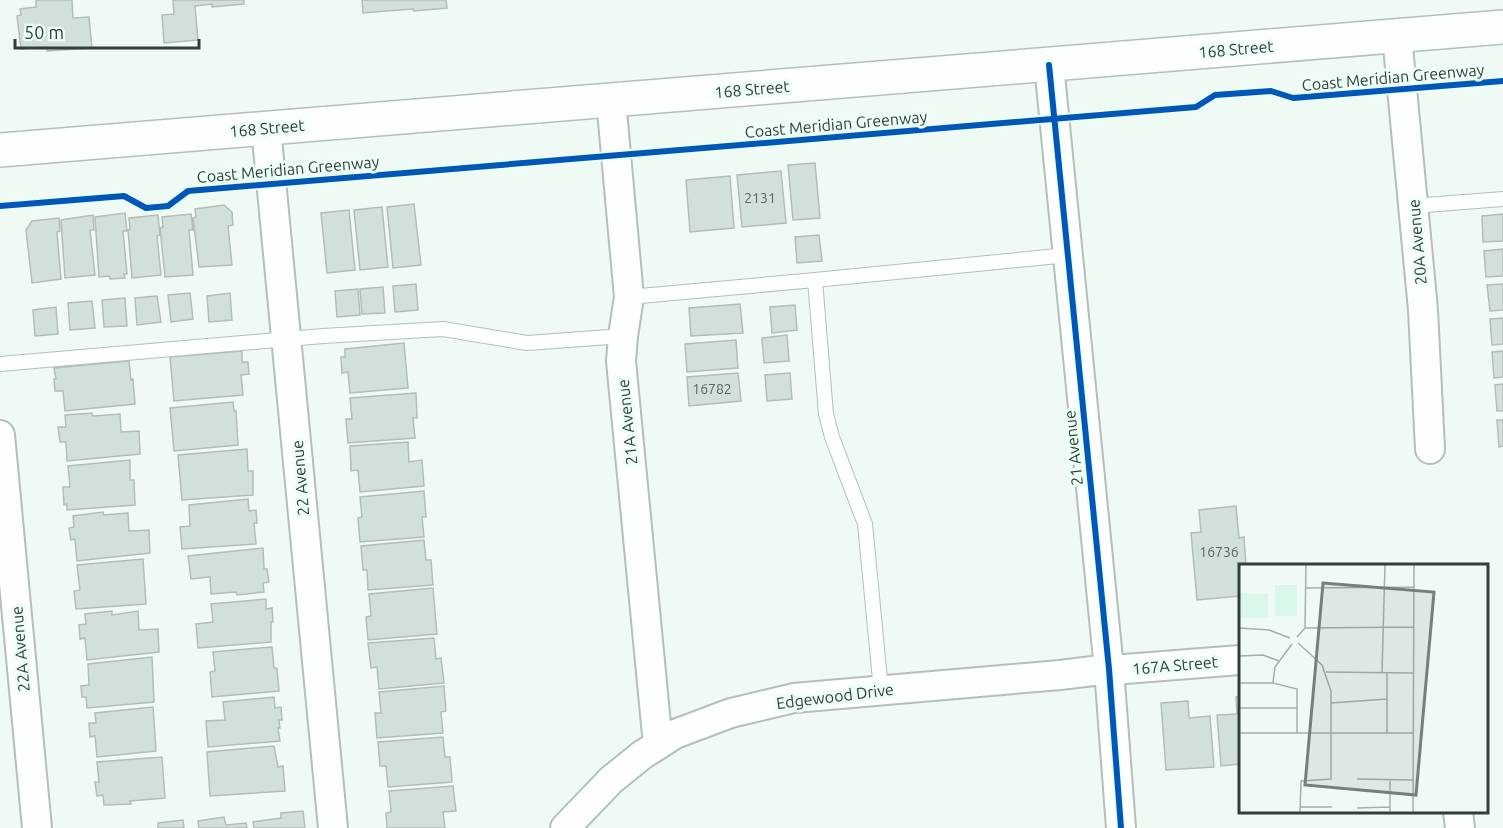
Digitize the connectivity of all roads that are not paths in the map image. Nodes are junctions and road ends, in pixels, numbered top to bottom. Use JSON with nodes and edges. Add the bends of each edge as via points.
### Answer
{"nodes":[{"id":1,"x":1503,"y":27,"type":"edge"},
{"id":2,"x":1397,"y":36,"type":"junction"},
{"id":3,"x":1049,"y":65,"type":"junction"},
{"id":4,"x":611,"y":100,"type":"junction"},
{"id":5,"x":266,"y":128,"type":"junction"},
{"id":6,"x":0,"y":150,"type":"edge"},
{"id":7,"x":1503,"y":199,"type":"edge"},
{"id":8,"x":1413,"y":206,"type":"junction"},
{"id":9,"x":1068,"y":255,"type":"junction"},
{"id":10,"x":815,"y":280,"type":"junction"},
{"id":11,"x":629,"y":297,"type":"junction"},
{"id":12,"x":623,"y":336,"type":"junction"},
{"id":13,"x":287,"y":339,"type":"junction"},
{"id":14,"x":0,"y":364,"type":"edge"},
{"id":15,"x":0,"y":435,"type":"edge"},
{"id":16,"x":1430,"y":448,"type":"dead end"},
{"id":17,"x":1239,"y":660,"type":"edge"},
{"id":18,"x":1109,"y":669,"type":"junction"},
{"id":19,"x":881,"y":690,"type":"junction"},
{"id":20,"x":658,"y":745,"type":"junction"},
{"id":21,"x":1458,"y":813,"type":"edge"},
{"id":22,"x":37,"y":828,"type":"edge"},
{"id":23,"x":333,"y":828,"type":"edge"},
{"id":24,"x":565,"y":828,"type":"edge"},
{"id":25,"x":1121,"y":828,"type":"edge"},
{"id":26,"x":1460,"y":828,"type":"edge"}],
"edges":[{"from":1,"to":2,"type":"main road","name":"168 Street"},
{"from":2,"to":3,"type":"main road","name":"168 Street"},
{"from":2,"to":8,"type":"street","name":"20A Avenue"},
{"from":3,"to":4,"type":"main road","name":"168 Street"},
{"from":3,"to":9,"type":"street","name":"21 Avenue"},
{"from":4,"to":5,"type":"main road","name":"168 Street"},
{"from":4,"to":11,"type":"street","name":"21A Avenue"},
{"from":5,"to":6,"type":"main road","name":"168 Street"},
{"from":5,"to":13,"type":"street","name":"22 Avenue"},
{"from":7,"to":8,"type":"lane"},
{"from":8,"to":16,"type":"street","name":"20A Avenue"},
{"from":9,"to":10,"type":"lane"},
{"from":9,"to":18,"type":"street","name":"21 Avenue"},
{"from":10,"to":11,"type":"lane"},
{"from":10,"to":19,"type":"lane","via":[[826,414],[865,524]]},
{"from":11,"to":12,"type":"street","name":"21A Avenue"},
{"from":12,"to":13,"type":"lane","via":[[527,343],[443,329]]},
{"from":12,"to":20,"type":"street","name":"21A Avenue","via":[[621,361]]},
{"from":13,"to":14,"type":"lane"},
{"from":13,"to":23,"type":"street","name":"22 Avenue"},
{"from":15,"to":22,"type":"street","name":"22A Avenue"},
{"from":17,"to":18,"type":"street","name":"167A Street"},
{"from":18,"to":19,"type":"street","name":"Edgewood Drive"},
{"from":18,"to":25,"type":"street","name":"21 Avenue"},
{"from":19,"to":20,"type":"street","name":"Edgewood Drive","via":[[794,698],[731,713],[675,734]]},
{"from":20,"to":24,"type":"street","name":"Edgewood Drive","via":[[611,780]]},
{"from":21,"to":26,"type":"street"}]}
